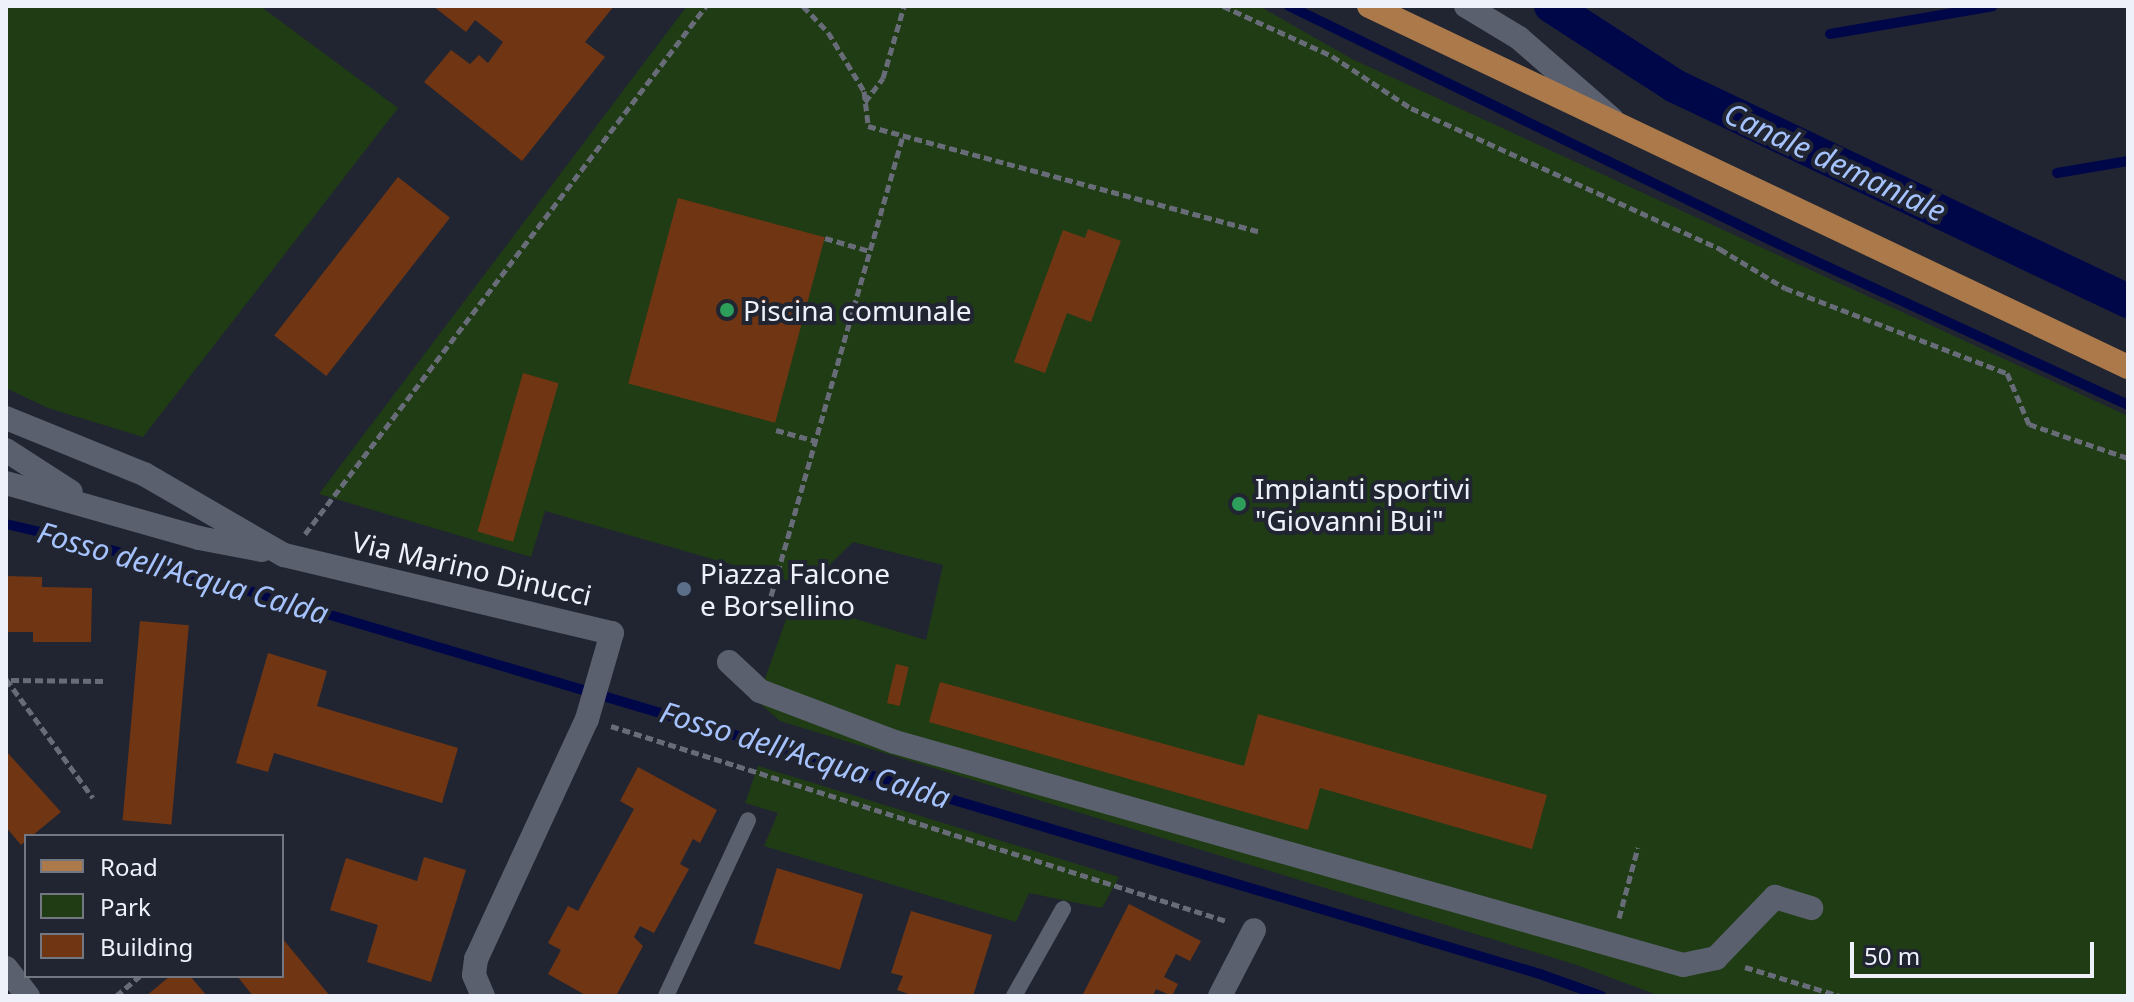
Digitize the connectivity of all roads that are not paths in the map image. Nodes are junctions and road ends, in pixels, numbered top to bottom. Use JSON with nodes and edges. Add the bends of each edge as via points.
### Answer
{"nodes":[{"id":1,"x":1466,"y":6,"type":"edge"},
{"id":2,"x":1387,"y":9,"type":"edge"},
{"id":3,"x":1617,"y":123,"type":"junction"},
{"id":4,"x":2128,"y":367,"type":"edge"},
{"id":5,"x":6,"y":418,"type":"edge"},
{"id":6,"x":6,"y":450,"type":"edge"},
{"id":7,"x":6,"y":483,"type":"edge"},
{"id":8,"x":92,"y":506,"type":"junction"},
{"id":9,"x":288,"y":556,"type":"junction"},
{"id":10,"x":729,"y":662,"type":"dead end"},
{"id":11,"x":748,"y":820,"type":"dead end"},
{"id":12,"x":1811,"y":908,"type":"dead end"},
{"id":13,"x":1063,"y":909,"type":"dead end"},
{"id":14,"x":1254,"y":930,"type":"road end"},
{"id":15,"x":6,"y":968,"type":"edge"},
{"id":16,"x":28,"y":996,"type":"edge"},
{"id":17,"x":483,"y":996,"type":"edge"},
{"id":18,"x":666,"y":996,"type":"edge"},
{"id":19,"x":1014,"y":996,"type":"edge"},
{"id":20,"x":1220,"y":996,"type":"edge"}],
"edges":[{"from":1,"to":3,"type":"street","via":[[1519,38]]},
{"from":2,"to":3,"type":"main road"},
{"from":3,"to":4,"type":"main road"},
{"from":5,"to":9,"type":"street","name":"Via Marino Dinucci","via":[[144,474]]},
{"from":6,"to":8,"type":"street"},
{"from":7,"to":8,"type":"street"},
{"from":8,"to":9,"type":"street","via":[[199,538]]},
{"from":9,"to":17,"type":"street","name":"Via Marino Dinucci","via":[[612,633],[587,719],[476,959],[474,975]]},
{"from":10,"to":12,"type":"street","via":[[760,691],[895,742],[1683,965],[1716,958],[1775,897]]},
{"from":11,"to":18,"type":"lane"},
{"from":13,"to":19,"type":"lane"},
{"from":14,"to":20,"type":"street"},
{"from":15,"to":16,"type":"street"}]}
